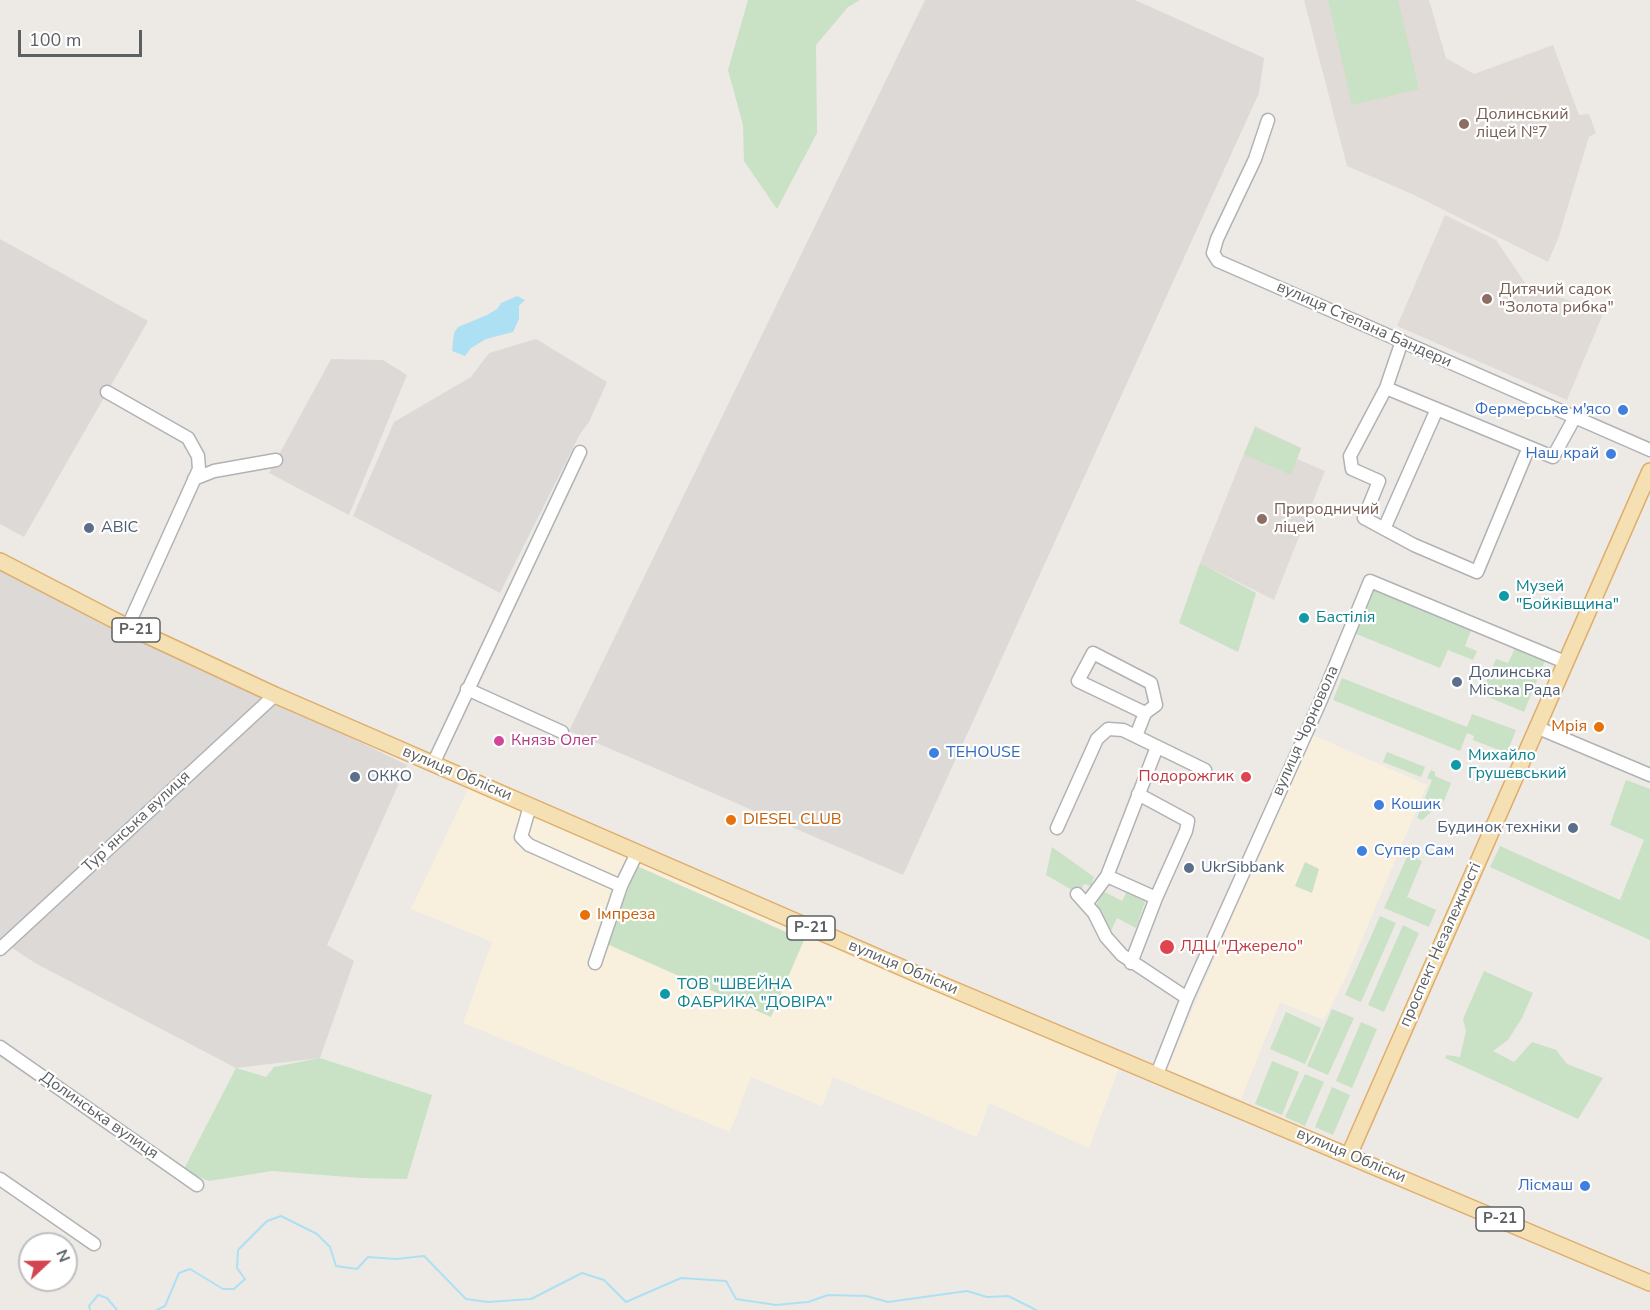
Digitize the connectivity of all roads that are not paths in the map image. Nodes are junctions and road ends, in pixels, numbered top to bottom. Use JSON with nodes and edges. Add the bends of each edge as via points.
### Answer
{"nodes":[{"id":1,"x":1268,"y":120,"type":"dead end"},
{"id":2,"x":1402,"y":342,"type":"junction"},
{"id":3,"x":1386,"y":388,"type":"junction"},
{"id":4,"x":107,"y":392,"type":"dead end"},
{"id":5,"x":1437,"y":409,"type":"junction"},
{"id":6,"x":1575,"y":417,"type":"junction"},
{"id":7,"x":1529,"y":447,"type":"junction"},
{"id":8,"x":1650,"y":450,"type":"edge"},
{"id":9,"x":580,"y":452,"type":"dead end"},
{"id":10,"x":276,"y":460,"type":"dead end"},
{"id":11,"x":1650,"y":471,"type":"edge"},
{"id":12,"x":194,"y":479,"type":"junction"},
{"id":13,"x":1384,"y":529,"type":"junction"},
{"id":14,"x":0,"y":561,"type":"edge"},
{"id":15,"x":128,"y":626,"type":"junction"},
{"id":16,"x":1565,"y":662,"type":"junction"},
{"id":17,"x":468,"y":689,"type":"junction"},
{"id":18,"x":275,"y":695,"type":"junction"},
{"id":19,"x":1145,"y":712,"type":"junction"},
{"id":20,"x":1536,"y":727,"type":"junction"},
{"id":21,"x":562,"y":732,"type":"dead end"},
{"id":22,"x":1136,"y":736,"type":"junction"},
{"id":23,"x":1157,"y":747,"type":"junction"},
{"id":24,"x":433,"y":764,"type":"junction"},
{"id":25,"x":1205,"y":770,"type":"dead end"},
{"id":26,"x":1650,"y":775,"type":"edge"},
{"id":27,"x":1138,"y":794,"type":"junction"},
{"id":28,"x":530,"y":806,"type":"junction"},
{"id":29,"x":1057,"y":828,"type":"dead end"},
{"id":30,"x":637,"y":854,"type":"junction"},
{"id":31,"x":1107,"y":876,"type":"junction"},
{"id":32,"x":621,"y":886,"type":"junction"},
{"id":33,"x":1077,"y":894,"type":"dead end"},
{"id":34,"x":1156,"y":897,"type":"junction"},
{"id":35,"x":1087,"y":903,"type":"junction"},
{"id":36,"x":0,"y":949,"type":"edge"},
{"id":37,"x":595,"y":963,"type":"dead end"},
{"id":38,"x":1131,"y":963,"type":"junction"},
{"id":39,"x":1188,"y":998,"type":"junction"},
{"id":40,"x":0,"y":1047,"type":"edge"},
{"id":41,"x":1157,"y":1074,"type":"junction"},
{"id":42,"x":1349,"y":1155,"type":"junction"},
{"id":43,"x":0,"y":1179,"type":"edge"},
{"id":44,"x":197,"y":1185,"type":"dead end"},
{"id":45,"x":94,"y":1244,"type":"dead end"},
{"id":46,"x":1650,"y":1283,"type":"edge"}],
"edges":[{"from":1,"to":2,"type":"street","name":"вулиця Степана Бандери","via":[[1213,253],[1218,261]]},
{"from":2,"to":3,"type":"street"},
{"from":2,"to":6,"type":"street","name":"вулиця Степана Бандери"},
{"from":3,"to":5,"type":"street"},
{"from":3,"to":13,"type":"street","via":[[1350,456],[1352,469],[1379,482],[1364,518]]},
{"from":4,"to":12,"type":"street","via":[[188,438],[198,456],[199,469]]},
{"from":5,"to":7,"type":"street"},
{"from":5,"to":13,"type":"street"},
{"from":6,"to":7,"type":"street","via":[[1553,457]]},
{"from":6,"to":8,"type":"street","name":"вулиця Степана Бандери"},
{"from":7,"to":13,"type":"street","via":[[1476,572]]},
{"from":9,"to":17,"type":"street"},
{"from":10,"to":12,"type":"street","via":[[214,471]]},
{"from":11,"to":16,"type":"main road","name":"проспект Незалежності"},
{"from":12,"to":15,"type":"street"},
{"from":14,"to":15,"type":"main road","name":"вулиця Обліски","number":"Р-21"},
{"from":15,"to":18,"type":"main road","name":"вулиця Обліски","number":"Р-21"},
{"from":16,"to":20,"type":"main road","name":"проспект Незалежності"},
{"from":16,"to":39,"type":"street","name":"вулиця Чорновола","via":[[1370,581]]},
{"from":17,"to":21,"type":"street"},
{"from":17,"to":24,"type":"street"},
{"from":18,"to":24,"type":"main road","name":"вулиця Обліски","number":"Р-21"},
{"from":18,"to":36,"type":"street","name":"Турʼянська вулиця"},
{"from":19,"to":19,"type":"street","via":[[1078,681],[1093,653],[1151,682],[1156,705]]},
{"from":19,"to":22,"type":"street"},
{"from":20,"to":26,"type":"street"},
{"from":20,"to":42,"type":"main road","name":"проспект Незалежності"},
{"from":22,"to":23,"type":"street"},
{"from":22,"to":29,"type":"street","via":[[1113,728],[1100,734]]},
{"from":23,"to":25,"type":"street"},
{"from":23,"to":27,"type":"street"},
{"from":24,"to":28,"type":"main road","name":"вулиця Обліски","number":"Р-21"},
{"from":27,"to":31,"type":"street"},
{"from":27,"to":34,"type":"street","via":[[1188,821]]},
{"from":28,"to":30,"type":"main road","name":"вулиця Обліски","number":"Р-21"},
{"from":28,"to":32,"type":"street","via":[[521,837],[529,845]]},
{"from":30,"to":32,"type":"street"},
{"from":30,"to":41,"type":"main road","name":"вулиця Обліски","number":"Р-21"},
{"from":31,"to":34,"type":"street"},
{"from":31,"to":35,"type":"street"},
{"from":32,"to":37,"type":"street"},
{"from":33,"to":35,"type":"street"},
{"from":34,"to":38,"type":"street"},
{"from":35,"to":38,"type":"street","via":[[1114,947]]},
{"from":38,"to":39,"type":"street"},
{"from":39,"to":41,"type":"street","name":"вулиця Чорновола"},
{"from":40,"to":44,"type":"street","name":"Долинська вулиця"},
{"from":41,"to":42,"type":"main road","name":"вулиця Обліски","number":"Р-21"},
{"from":42,"to":46,"type":"main road","name":"вулиця Обліски","number":"Р-21"},
{"from":43,"to":45,"type":"street"}]}
